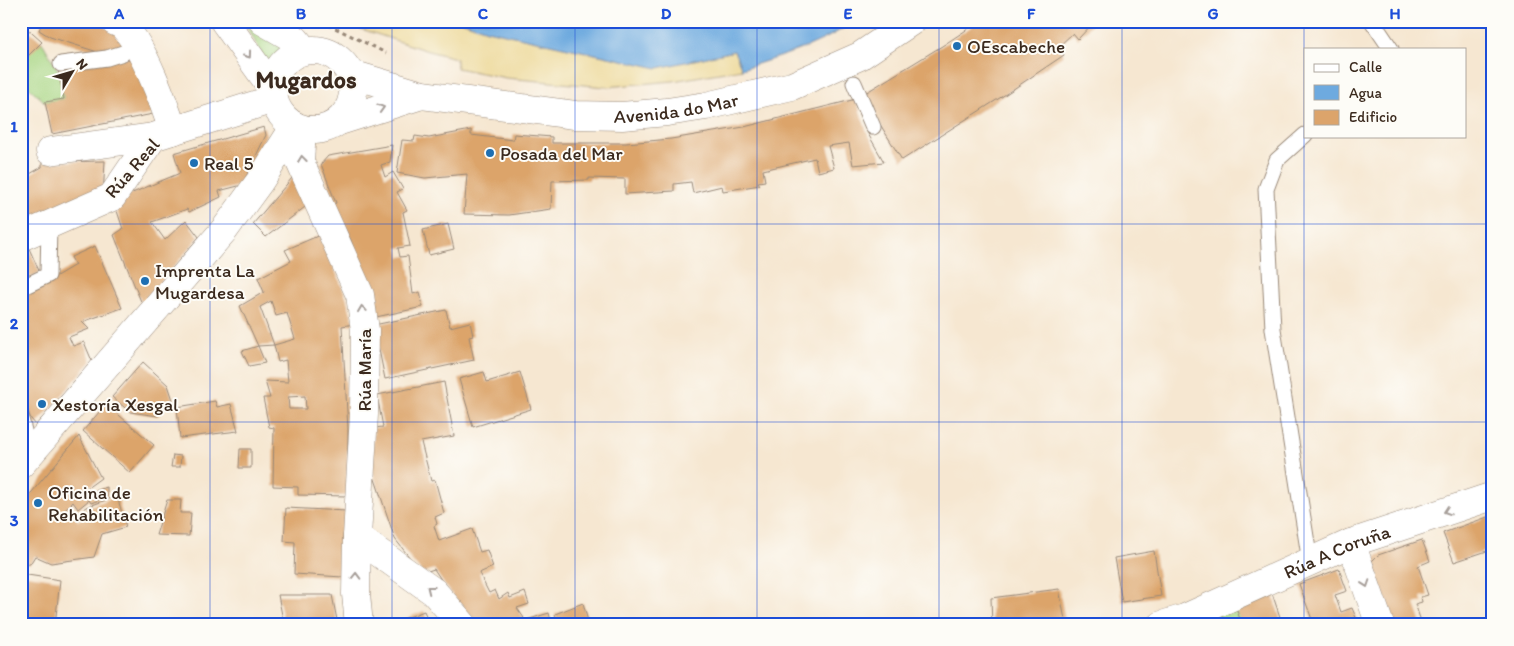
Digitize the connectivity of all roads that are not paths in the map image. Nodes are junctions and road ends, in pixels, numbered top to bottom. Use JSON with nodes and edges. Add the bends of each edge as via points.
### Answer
{"nodes":[{"id":1,"x":114,"y":21,"type":"edge"},
{"id":2,"x":224,"y":21,"type":"edge"},
{"id":3,"x":264,"y":21,"type":"edge"},
{"id":4,"x":912,"y":21,"type":"edge"},
{"id":5,"x":1372,"y":21,"type":"edge"},
{"id":6,"x":1390,"y":48,"type":"edge"},
{"id":7,"x":304,"y":50,"type":"junction"},
{"id":8,"x":123,"y":53,"type":"dead end"},
{"id":9,"x":61,"y":64,"type":"dead end"},
{"id":10,"x":351,"y":74,"type":"junction"},
{"id":11,"x":854,"y":83,"type":"dead end"},
{"id":12,"x":273,"y":94,"type":"junction"},
{"id":13,"x":422,"y":95,"type":"junction"},
{"id":14,"x":340,"y":121,"type":"junction"},
{"id":15,"x":298,"y":127,"type":"junction"},
{"id":16,"x":873,"y":127,"type":"dead end"},
{"id":17,"x":163,"y":134,"type":"junction"},
{"id":18,"x":1304,"y":136,"type":"edge"},
{"id":19,"x":50,"y":151,"type":"dead end"},
{"id":20,"x":49,"y":225,"type":"junction"},
{"id":21,"x":21,"y":237,"type":"edge"},
{"id":22,"x":21,"y":288,"type":"edge"},
{"id":23,"x":21,"y":419,"type":"edge"},
{"id":24,"x":26,"y":459,"type":"edge"},
{"id":25,"x":1493,"y":496,"type":"edge"},
{"id":26,"x":357,"y":537,"type":"junction"},
{"id":27,"x":1352,"y":543,"type":"junction"},
{"id":28,"x":1310,"y":562,"type":"junction"},
{"id":29,"x":1173,"y":621,"type":"edge"},
{"id":30,"x":359,"y":625,"type":"edge"},
{"id":31,"x":463,"y":625,"type":"edge"},
{"id":32,"x":1380,"y":625,"type":"edge"}],
"edges":[{"from":1,"to":17,"type":"street","via":[[123,26],[139,49],[166,109]]},
{"from":2,"to":12,"type":"street","one_way":true},
{"from":3,"to":7,"type":"street","via":[[296,40]]},
{"from":4,"to":13,"type":"street","name":"Avenida do Mar","via":[[860,56],[827,72],[792,86],[706,106],[622,116],[575,115]]},
{"from":5,"to":6,"type":"lane"},
{"from":7,"to":10,"type":"street","via":[[332,54]]},
{"from":7,"to":12,"type":"street","via":[[282,64],[275,76]]},
{"from":8,"to":9,"type":"lane"},
{"from":10,"to":13,"type":"street","name":"Avenida do Mar"},
{"from":10,"to":14,"type":"street","via":[[353,99]]},
{"from":11,"to":16,"type":"lane"},
{"from":12,"to":15,"type":"street","via":[[282,115]]},
{"from":12,"to":17,"type":"street","name":"Rúa Real"},
{"from":14,"to":13,"type":"street","name":"Avenida do Mar","one_way":true},
{"from":14,"to":15,"type":"street","via":[[315,130]]},
{"from":15,"to":24,"type":"street","via":[[225,229]]},
{"from":26,"to":15,"type":"street","name":"Rúa María","one_way":true,"via":[[364,414],[365,330],[360,295],[300,162]]},
{"from":17,"to":19,"type":"street"},
{"from":17,"to":20,"type":"street","name":"Rúa Real","via":[[112,197]]},
{"from":18,"to":28,"type":"lane","via":[[1277,160],[1266,189],[1273,329]]},
{"from":20,"to":21,"type":"street","name":"Rúa Real"},
{"from":20,"to":22,"type":"lane","via":[[48,275]]},
{"from":23,"to":24,"type":"lane"},
{"from":25,"to":27,"type":"street","name":"Rúa A Coruña","one_way":true},
{"from":30,"to":26,"type":"street","name":"Rúa María","one_way":true},
{"from":31,"to":26,"type":"street","one_way":true,"via":[[434,592]]},
{"from":27,"to":28,"type":"street","name":"Rúa A Coruña"},
{"from":27,"to":32,"type":"street","one_way":true},
{"from":28,"to":29,"type":"street","name":"Rúa A Coruña"}]}
